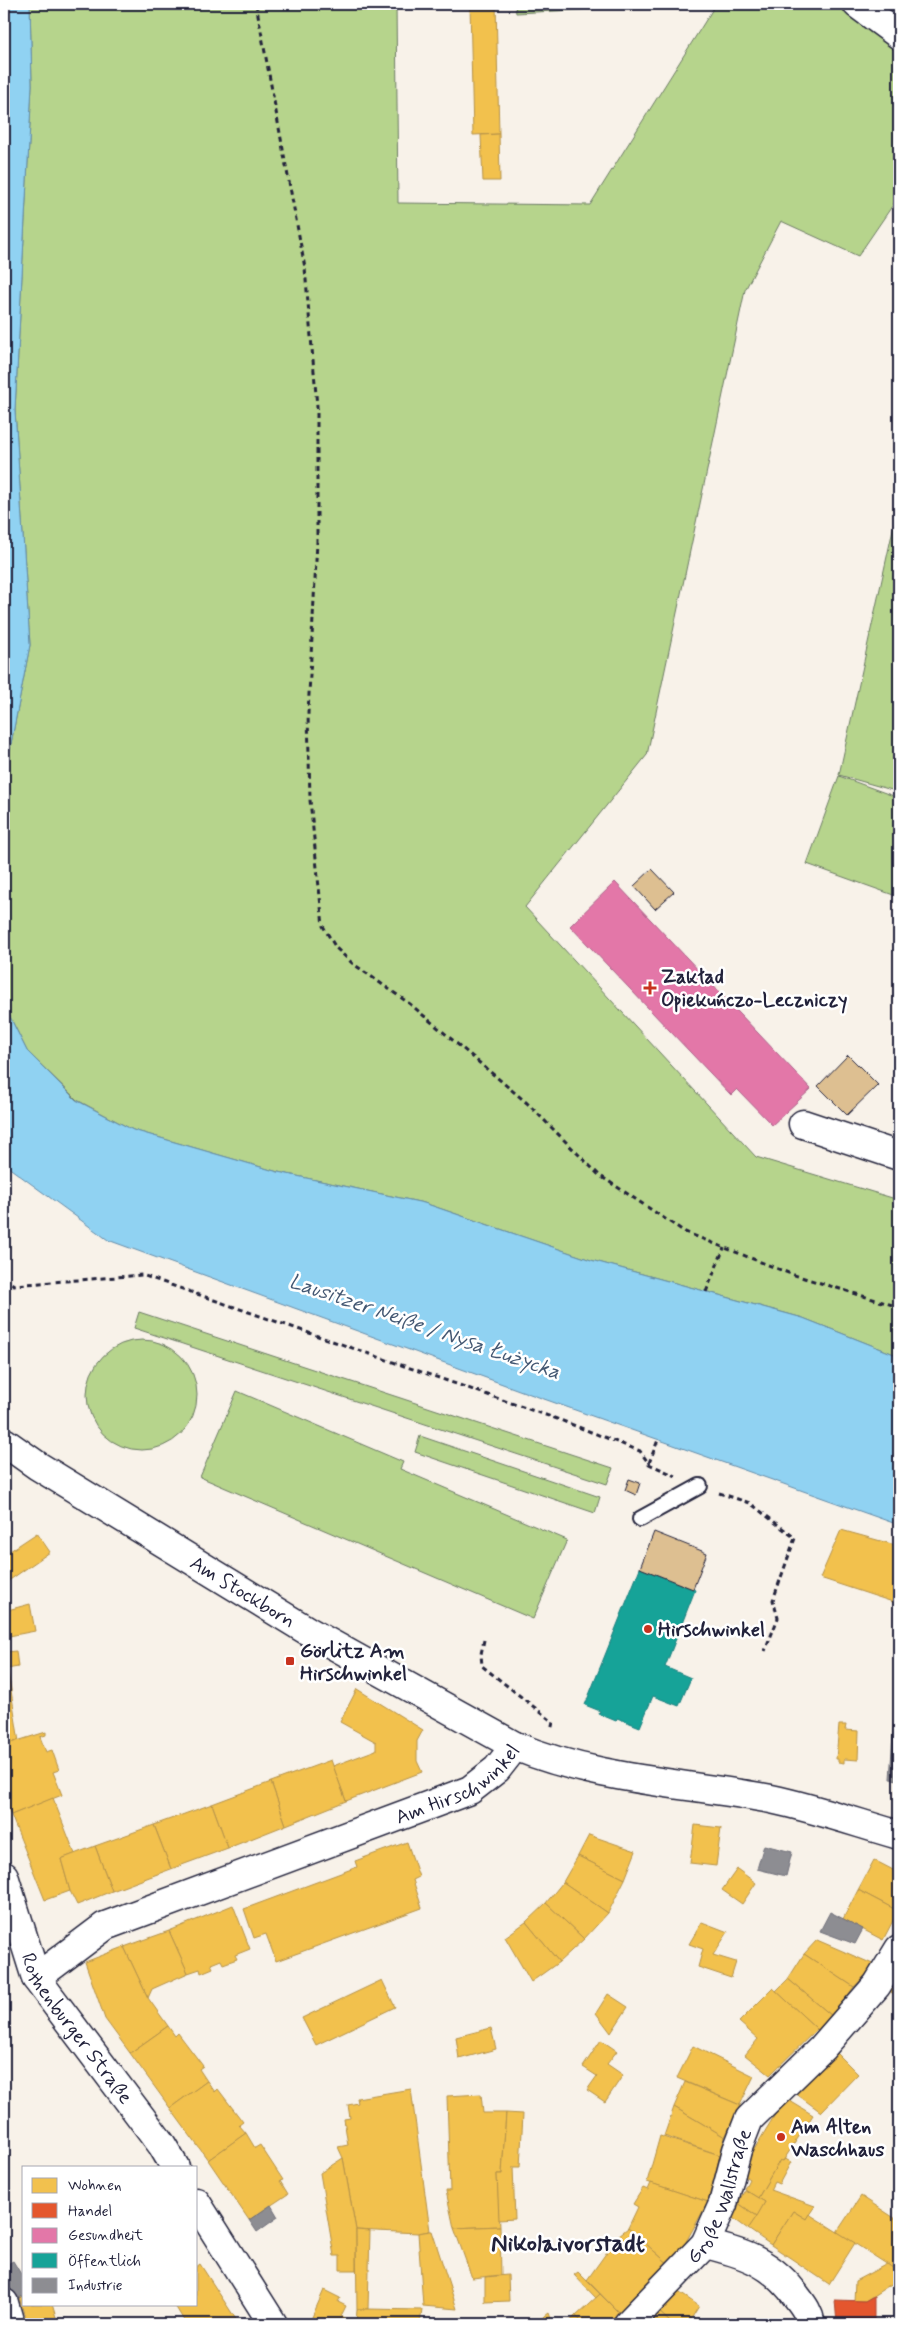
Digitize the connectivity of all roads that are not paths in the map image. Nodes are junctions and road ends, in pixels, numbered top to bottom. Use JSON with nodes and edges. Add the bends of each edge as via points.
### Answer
{"nodes":[{"id":1,"x":857,"y":4,"type":"edge"},
{"id":2,"x":899,"y":35,"type":"edge"},
{"id":3,"x":804,"y":1124,"type":"dead end"},
{"id":4,"x":899,"y":1156,"type":"edge"},
{"id":5,"x":4,"y":1442,"type":"edge"},
{"id":6,"x":700,"y":1486,"type":"road end"},
{"id":7,"x":640,"y":1519,"type":"dead end"},
{"id":8,"x":515,"y":1746,"type":"junction"},
{"id":9,"x":899,"y":1835,"type":"edge"},
{"id":10,"x":4,"y":1876,"type":"edge"},
{"id":11,"x":899,"y":1949,"type":"edge"},
{"id":12,"x":36,"y":1978,"type":"junction"},
{"id":13,"x":174,"y":2166,"type":"edge"},
{"id":14,"x":198,"y":2205,"type":"edge"},
{"id":15,"x":705,"y":2244,"type":"junction"},
{"id":16,"x":4,"y":2303,"type":"edge"},
{"id":17,"x":10,"y":2324,"type":"edge"},
{"id":18,"x":274,"y":2324,"type":"edge"},
{"id":19,"x":628,"y":2324,"type":"edge"},
{"id":20,"x":811,"y":2324,"type":"edge"}],
"edges":[{"from":1,"to":2,"type":"street"},
{"from":3,"to":4,"type":"street"},
{"from":5,"to":8,"type":"street","name":"Am Stockborn","via":[[308,1631]]},
{"from":6,"to":7,"type":"lane"},
{"from":8,"to":9,"type":"street","name":"Am Hirschwinkel","via":[[544,1758],[598,1771],[772,1800]]},
{"from":8,"to":12,"type":"street","name":"Am Hirschwinkel","via":[[497,1769],[470,1790],[105,1926]]},
{"from":10,"to":12,"type":"street","name":"Rothenburger Straße"},
{"from":11,"to":15,"type":"street","name":"Große Wallstraße","via":[[877,1985],[822,2048],[749,2119],[723,2204]]},
{"from":12,"to":13,"type":"street","name":"Rothenburger Straße"},
{"from":14,"to":18,"type":"street"},
{"from":15,"to":19,"type":"street","name":"Große Wallstraße"},
{"from":15,"to":20,"type":"street","via":[[738,2252],[773,2269],[788,2283],[808,2313]]},
{"from":16,"to":17,"type":"street"}]}
